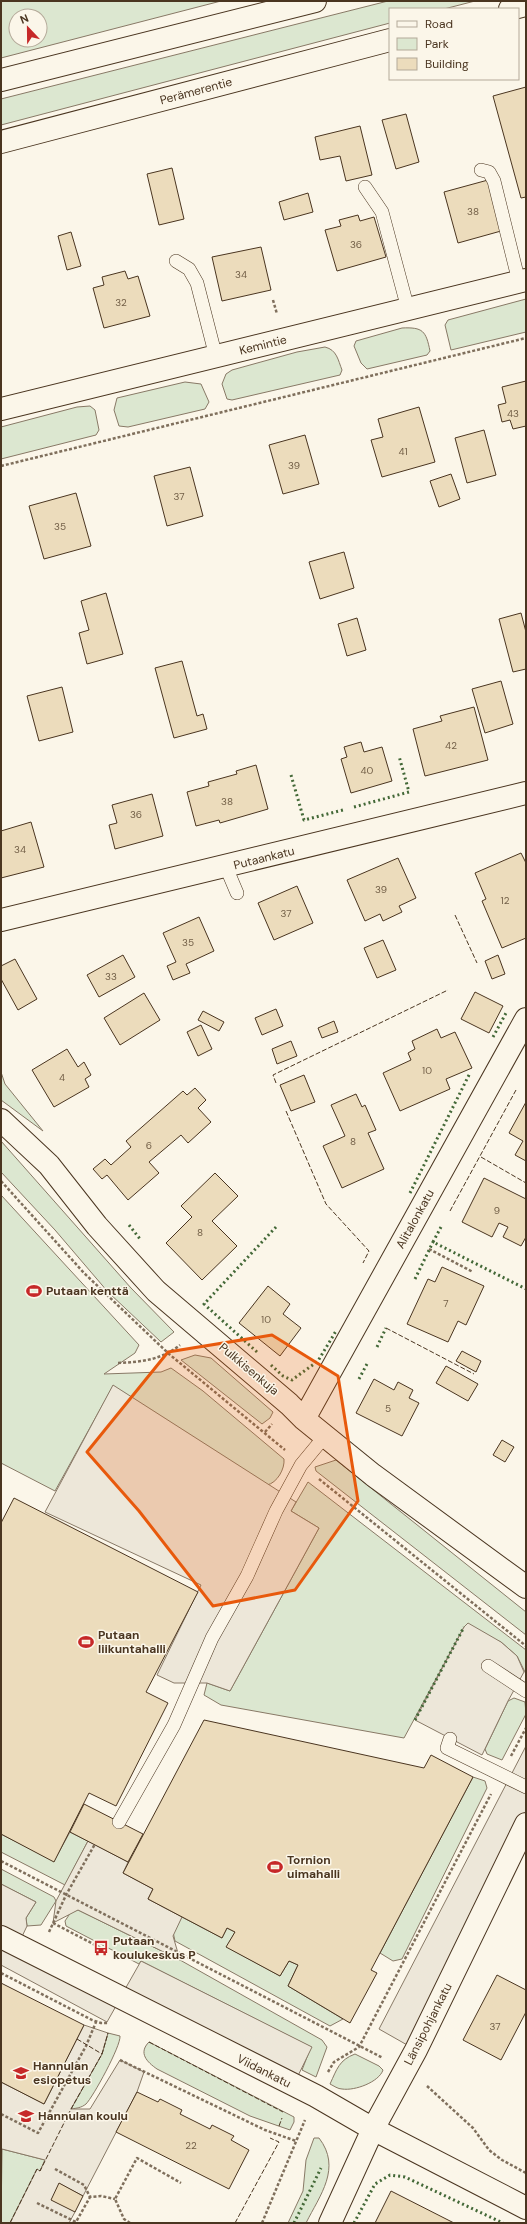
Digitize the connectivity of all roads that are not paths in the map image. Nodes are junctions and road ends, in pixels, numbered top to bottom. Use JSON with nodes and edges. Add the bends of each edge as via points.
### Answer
{"nodes":[{"id":1,"x":315,"y":1,"type":"edge"},
{"id":2,"x":526,"y":5,"type":"edge"},
{"id":3,"x":514,"y":8,"type":"edge"},
{"id":4,"x":389,"y":40,"type":"edge"},
{"id":5,"x":1,"y":80,"type":"edge"},
{"id":6,"x":1,"y":142,"type":"edge"},
{"id":7,"x":481,"y":170,"type":"dead end"},
{"id":8,"x":365,"y":187,"type":"dead end"},
{"id":9,"x":176,"y":261,"type":"dead end"},
{"id":10,"x":522,"y":281,"type":"edge"},
{"id":11,"x":408,"y":309,"type":"junction"},
{"id":12,"x":216,"y":357,"type":"junction"},
{"id":13,"x":1,"y":409,"type":"edge"},
{"id":14,"x":526,"y":793,"type":"edge"},
{"id":15,"x":226,"y":867,"type":"junction"},
{"id":16,"x":237,"y":893,"type":"dead end"},
{"id":17,"x":1,"y":920,"type":"edge"},
{"id":18,"x":526,"y":1019,"type":"edge"},
{"id":19,"x":1,"y":1120,"type":"edge"},
{"id":20,"x":304,"y":1419,"type":"junction"},
{"id":21,"x":325,"y":1436,"type":"junction"},
{"id":22,"x":526,"y":1587,"type":"edge"},
{"id":23,"x":488,"y":1666,"type":"dead end"},
{"id":24,"x":526,"y":1691,"type":"edge"},
{"id":25,"x":450,"y":1738,"type":"dead end"},
{"id":26,"x":526,"y":1787,"type":"edge"},
{"id":27,"x":119,"y":1822,"type":"dead end"},
{"id":28,"x":526,"y":1824,"type":"edge"},
{"id":29,"x":1,"y":1936,"type":"edge"},
{"id":30,"x":373,"y":2129,"type":"junction"},
{"id":31,"x":526,"y":2208,"type":"edge"},
{"id":32,"x":330,"y":2223,"type":"edge"}],
"edges":[{"from":1,"to":5,"type":"main road"},
{"from":2,"to":3,"type":"main road"},
{"from":4,"to":6,"type":"main road","name":"Perämerentie"},
{"from":7,"to":10,"type":"lane","via":[[489,172],[494,181]]},
{"from":8,"to":11,"type":"lane","via":[[382,212]]},
{"from":9,"to":12,"type":"lane","via":[[189,270],[197,283]]},
{"from":10,"to":11,"type":"main road","name":"Kemintie"},
{"from":11,"to":12,"type":"main road","name":"Kemintie"},
{"from":12,"to":13,"type":"main road","name":"Kemintie"},
{"from":14,"to":15,"type":"main road","name":"Putaankatu"},
{"from":15,"to":16,"type":"lane"},
{"from":15,"to":17,"type":"main road","name":"Putaankatu"},
{"from":18,"to":20,"type":"main road","name":"Alitalonkatu"},
{"from":19,"to":20,"type":"main road","name":"Pulkkisenkuja","via":[[49,1165],[97,1226],[156,1291]]},
{"from":20,"to":21,"type":"main road","name":"Pulkkisenkuja"},
{"from":21,"to":22,"type":"main road","name":"Pulkkisenkuja","via":[[373,1475]]},
{"from":21,"to":27,"type":"lane","via":[[302,1464],[276,1511],[246,1576],[212,1638],[174,1725]]},
{"from":23,"to":24,"type":"lane"},
{"from":25,"to":26,"type":"lane","via":[[448,1748]]},
{"from":28,"to":30,"type":"main road","name":"Länsipohjankatu","via":[[406,2069]]},
{"from":29,"to":30,"type":"main road","name":"Viidankatu","via":[[316,2096]]},
{"from":30,"to":31,"type":"main road","name":"Viidankatu"},
{"from":30,"to":32,"type":"main road","name":"Länsipohjankatu"}]}
